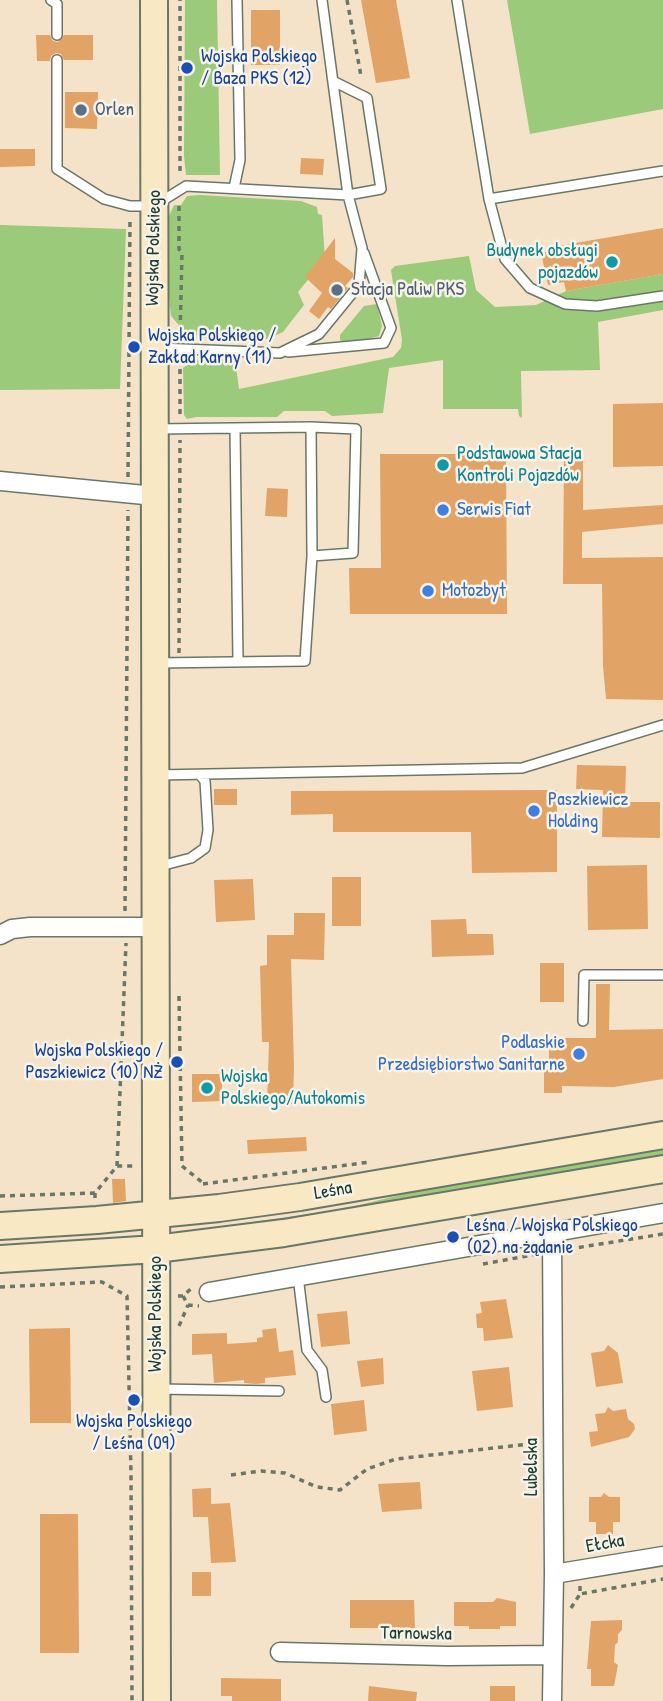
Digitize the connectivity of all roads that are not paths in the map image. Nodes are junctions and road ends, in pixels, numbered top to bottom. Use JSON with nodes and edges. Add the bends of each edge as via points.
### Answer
{"nodes":[{"id":1,"x":154,"y":0,"type":"edge"},
{"id":2,"x":237,"y":0,"type":"edge"},
{"id":3,"x":322,"y":0,"type":"edge"},
{"id":4,"x":457,"y":0,"type":"edge"},
{"id":5,"x":58,"y":1,"type":"edge"},
{"id":6,"x":57,"y":35,"type":"dead end"},
{"id":7,"x":57,"y":61,"type":"dead end"},
{"id":8,"x":333,"y":81,"type":"junction"},
{"id":9,"x":663,"y":172,"type":"edge"},
{"id":10,"x":234,"y":188,"type":"junction"},
{"id":11,"x":348,"y":195,"type":"junction"},
{"id":12,"x":489,"y":200,"type":"junction"},
{"id":13,"x":154,"y":204,"type":"junction"},
{"id":14,"x":362,"y":248,"type":"junction"},
{"id":15,"x":663,"y":296,"type":"edge"},
{"id":16,"x":153,"y":348,"type":"junction"},
{"id":17,"x":280,"y":353,"type":"junction"},
{"id":18,"x":311,"y":427,"type":"junction"},
{"id":19,"x":168,"y":429,"type":"junction"},
{"id":20,"x":235,"y":429,"type":"junction"},
{"id":21,"x":0,"y":481,"type":"edge"},
{"id":22,"x":155,"y":496,"type":"junction"},
{"id":23,"x":312,"y":556,"type":"junction"},
{"id":24,"x":238,"y":662,"type":"junction"},
{"id":25,"x":167,"y":663,"type":"junction"},
{"id":26,"x":663,"y":725,"type":"edge"},
{"id":27,"x":155,"y":775,"type":"junction"},
{"id":28,"x":200,"y":775,"type":"junction"},
{"id":29,"x":155,"y":867,"type":"junction"},
{"id":30,"x":155,"y":927,"type":"junction"},
{"id":31,"x":0,"y":935,"type":"edge"},
{"id":32,"x":663,"y":975,"type":"edge"},
{"id":33,"x":583,"y":1021,"type":"dead end"},
{"id":34,"x":663,"y":1135,"type":"edge"},
{"id":35,"x":663,"y":1169,"type":"edge"},
{"id":36,"x":663,"y":1213,"type":"edge"},
{"id":37,"x":156,"y":1216,"type":"junction"},
{"id":38,"x":0,"y":1226,"type":"edge"},
{"id":39,"x":552,"y":1233,"type":"junction"},
{"id":40,"x":156,"y":1249,"type":"junction"},
{"id":41,"x":0,"y":1259,"type":"edge"},
{"id":42,"x":298,"y":1276,"type":"junction"},
{"id":43,"x":209,"y":1292,"type":"dead end"},
{"id":44,"x":157,"y":1389,"type":"junction"},
{"id":45,"x":279,"y":1391,"type":"dead end"},
{"id":46,"x":326,"y":1396,"type":"dead end"},
{"id":47,"x":663,"y":1556,"type":"edge"},
{"id":48,"x":554,"y":1574,"type":"junction"},
{"id":49,"x":280,"y":1652,"type":"dead end"},
{"id":50,"x":552,"y":1654,"type":"junction"},
{"id":51,"x":157,"y":1701,"type":"edge"},
{"id":52,"x":552,"y":1701,"type":"edge"}],
"edges":[{"from":1,"to":13,"type":"street","name":"Wojska Polskiego"},
{"from":2,"to":10,"type":"lane","via":[[240,160]]},
{"from":3,"to":8,"type":"lane"},
{"from":4,"to":12,"type":"lane"},
{"from":5,"to":6,"type":"lane"},
{"from":7,"to":13,"type":"lane","via":[[57,169],[104,199]]},
{"from":8,"to":11,"type":"lane"},
{"from":8,"to":11,"type":"lane","via":[[367,98],[381,189]]},
{"from":9,"to":12,"type":"lane"},
{"from":10,"to":11,"type":"lane"},
{"from":10,"to":13,"type":"lane","via":[[186,186]]},
{"from":11,"to":14,"type":"lane"},
{"from":12,"to":15,"type":"lane","via":[[505,259],[530,288],[565,304],[597,306]]},
{"from":13,"to":16,"type":"street","name":"Wojska Polskiego"},
{"from":14,"to":17,"type":"lane","via":[[359,285],[319,334]]},
{"from":14,"to":17,"type":"lane","via":[[391,328],[384,343]]},
{"from":16,"to":17,"type":"lane"},
{"from":16,"to":19,"type":"street","name":"Wojska Polskiego"},
{"from":18,"to":20,"type":"lane"},
{"from":18,"to":23,"type":"lane"},
{"from":18,"to":23,"type":"lane","via":[[356,429],[354,553]]},
{"from":19,"to":20,"type":"lane"},
{"from":19,"to":22,"type":"street","name":"Wojska Polskiego"},
{"from":20,"to":24,"type":"lane"},
{"from":21,"to":22,"type":"street"},
{"from":22,"to":25,"type":"street","name":"Wojska Polskiego"},
{"from":23,"to":24,"type":"lane","via":[[305,662]]},
{"from":24,"to":25,"type":"lane"},
{"from":25,"to":27,"type":"street","name":"Wojska Polskiego"},
{"from":26,"to":28,"type":"lane","via":[[522,768]]},
{"from":27,"to":28,"type":"lane"},
{"from":27,"to":29,"type":"street","name":"Wojska Polskiego"},
{"from":28,"to":29,"type":"lane","via":[[205,781],[207,805],[205,848],[191,858]]},
{"from":29,"to":30,"type":"street","name":"Wojska Polskiego"},
{"from":30,"to":31,"type":"street","via":[[30,927]]},
{"from":30,"to":37,"type":"street","name":"Wojska Polskiego"},
{"from":32,"to":33,"type":"lane","via":[[584,975]]},
{"from":34,"to":37,"type":"street","name":"Leśna","via":[[300,1197]]},
{"from":35,"to":40,"type":"street","name":"Leśna","via":[[345,1223]]},
{"from":36,"to":39,"type":"street"},
{"from":37,"to":38,"type":"street","name":"Leśna"},
{"from":37,"to":40,"type":"street","name":"Wojska Polskiego"},
{"from":39,"to":42,"type":"street"},
{"from":39,"to":48,"type":"street","name":"Lubelska"},
{"from":40,"to":41,"type":"street","name":"Leśna"},
{"from":40,"to":44,"type":"street","name":"Wojska Polskiego"},
{"from":42,"to":43,"type":"street"},
{"from":42,"to":46,"type":"lane","via":[[307,1350],[322,1370]]},
{"from":44,"to":45,"type":"lane"},
{"from":44,"to":51,"type":"street","name":"Wojska Polskiego"},
{"from":47,"to":48,"type":"street","name":"Ełcka"},
{"from":48,"to":50,"type":"street","name":"Lubelska"},
{"from":49,"to":50,"type":"street","name":"Tarnowska"},
{"from":50,"to":52,"type":"street","name":"Lubelska"}]}
